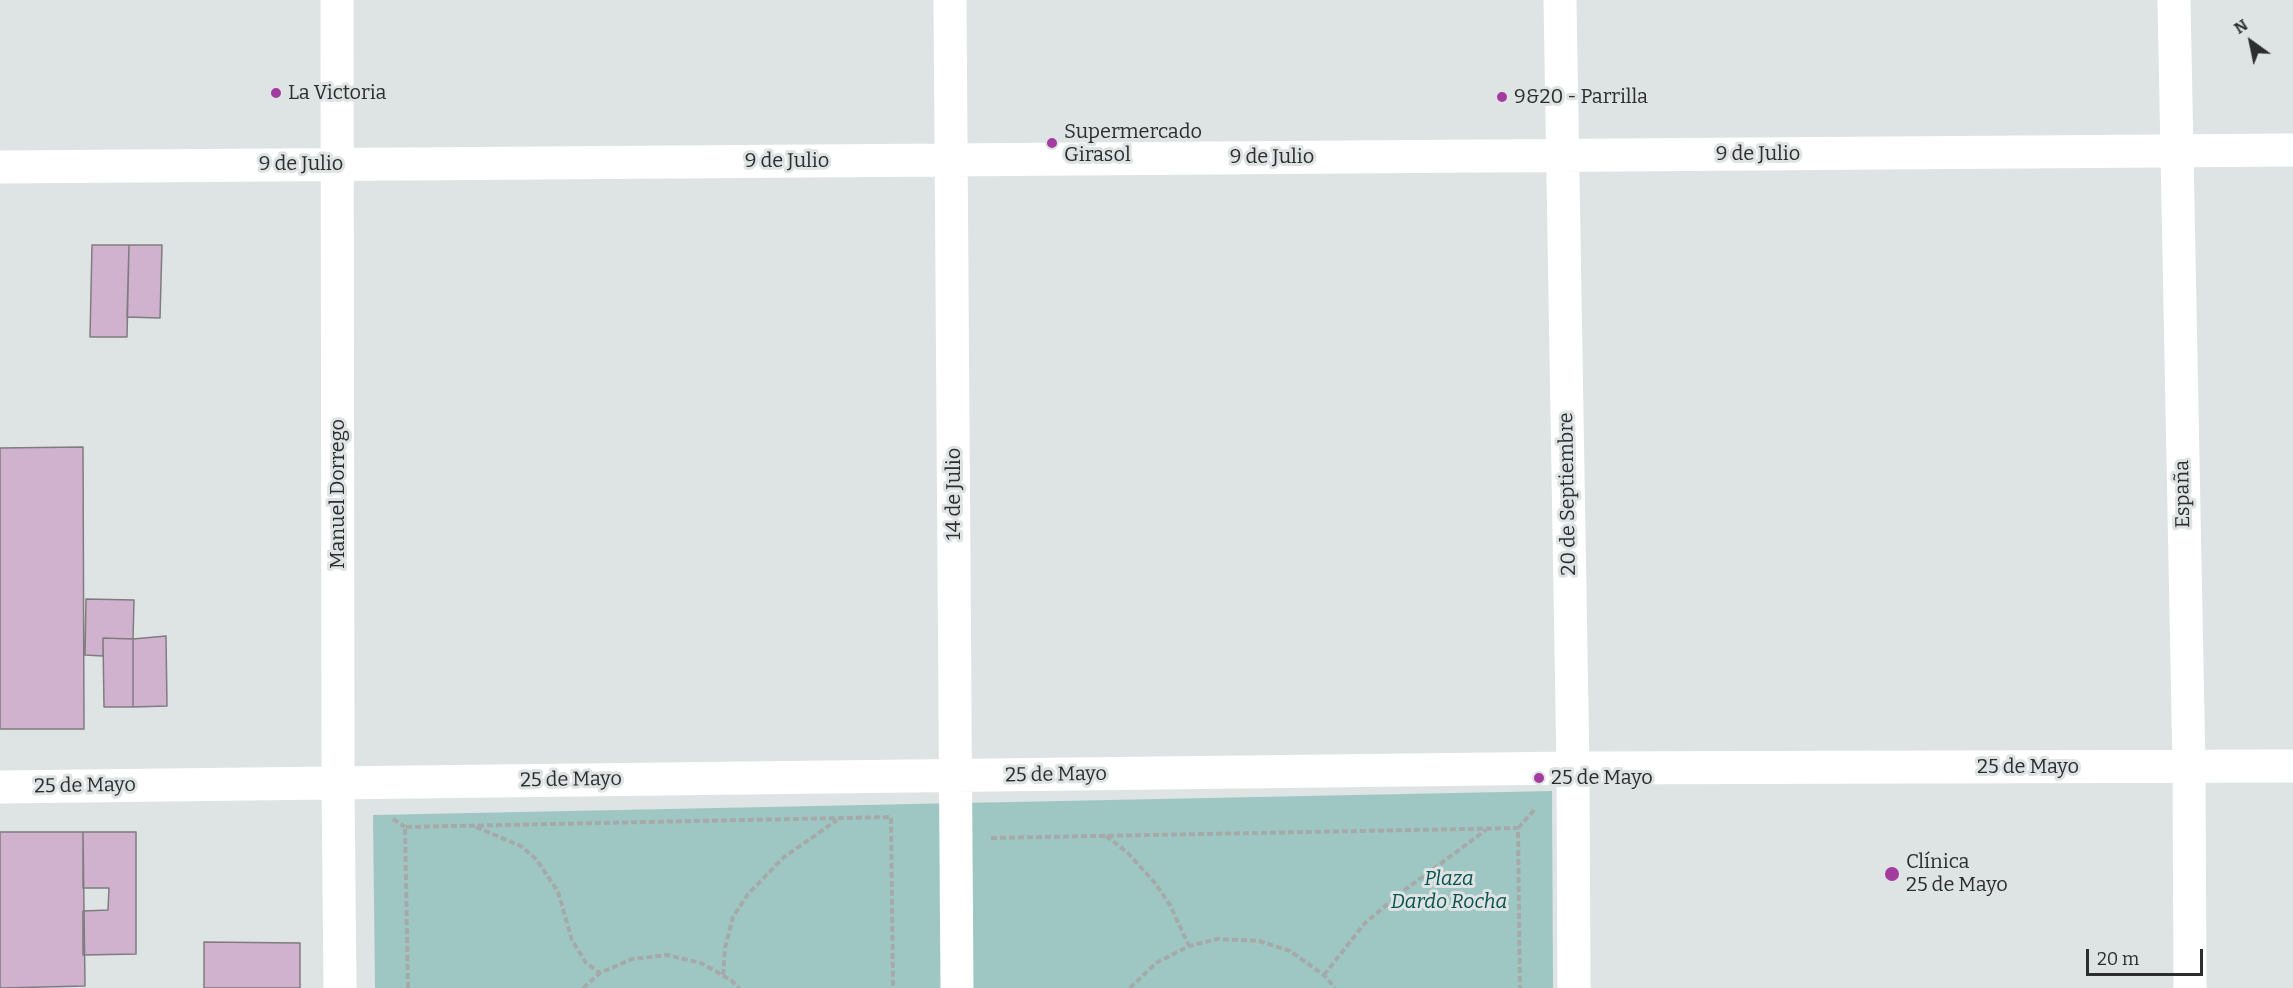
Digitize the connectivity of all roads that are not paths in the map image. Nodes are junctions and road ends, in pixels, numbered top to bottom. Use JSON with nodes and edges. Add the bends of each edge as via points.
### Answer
{"nodes":[{"id":1,"x":337,"y":0,"type":"edge"},
{"id":2,"x":950,"y":0,"type":"edge"},
{"id":3,"x":1560,"y":0,"type":"edge"},
{"id":4,"x":2174,"y":0,"type":"edge"},
{"id":5,"x":2293,"y":150,"type":"edge"},
{"id":6,"x":2176,"y":151,"type":"junction"},
{"id":7,"x":1562,"y":155,"type":"junction"},
{"id":8,"x":952,"y":160,"type":"junction"},
{"id":9,"x":337,"y":164,"type":"junction"},
{"id":10,"x":0,"y":167,"type":"edge"},
{"id":11,"x":2189,"y":766,"type":"junction"},
{"id":12,"x":2293,"y":766,"type":"edge"},
{"id":13,"x":1573,"y":768,"type":"junction"},
{"id":14,"x":956,"y":776,"type":"junction"},
{"id":15,"x":338,"y":783,"type":"junction"},
{"id":16,"x":0,"y":787,"type":"edge"},
{"id":17,"x":340,"y":988,"type":"edge"},
{"id":18,"x":957,"y":988,"type":"edge"},
{"id":19,"x":1574,"y":988,"type":"edge"},
{"id":20,"x":2190,"y":988,"type":"edge"}],
"edges":[{"from":1,"to":9,"type":"street","name":"Manuel Dorrego"},
{"from":2,"to":8,"type":"street","name":"14 de Julio"},
{"from":3,"to":7,"type":"street","name":"20 de Septiembre"},
{"from":4,"to":6,"type":"street","name":"España"},
{"from":5,"to":6,"type":"street","name":"9 de Julio"},
{"from":6,"to":7,"type":"street","name":"9 de Julio"},
{"from":6,"to":11,"type":"street","name":"España"},
{"from":7,"to":8,"type":"street","name":"9 de Julio"},
{"from":7,"to":13,"type":"street","name":"20 de Septiembre"},
{"from":8,"to":9,"type":"street","name":"9 de Julio"},
{"from":8,"to":14,"type":"street","name":"14 de Julio"},
{"from":9,"to":10,"type":"street","name":"9 de Julio"},
{"from":9,"to":15,"type":"street","name":"Manuel Dorrego"},
{"from":11,"to":12,"type":"street","name":"25 de Mayo"},
{"from":11,"to":13,"type":"street","name":"25 de Mayo"},
{"from":11,"to":20,"type":"street","name":"España"},
{"from":13,"to":14,"type":"street","name":"25 de Mayo"},
{"from":13,"to":19,"type":"street","name":"20 de Septiembre"},
{"from":14,"to":15,"type":"street","name":"25 de Mayo"},
{"from":14,"to":18,"type":"street","name":"14 de Julio"},
{"from":15,"to":16,"type":"street","name":"25 de Mayo"},
{"from":15,"to":17,"type":"street","name":"Manuel Dorrego"}]}
